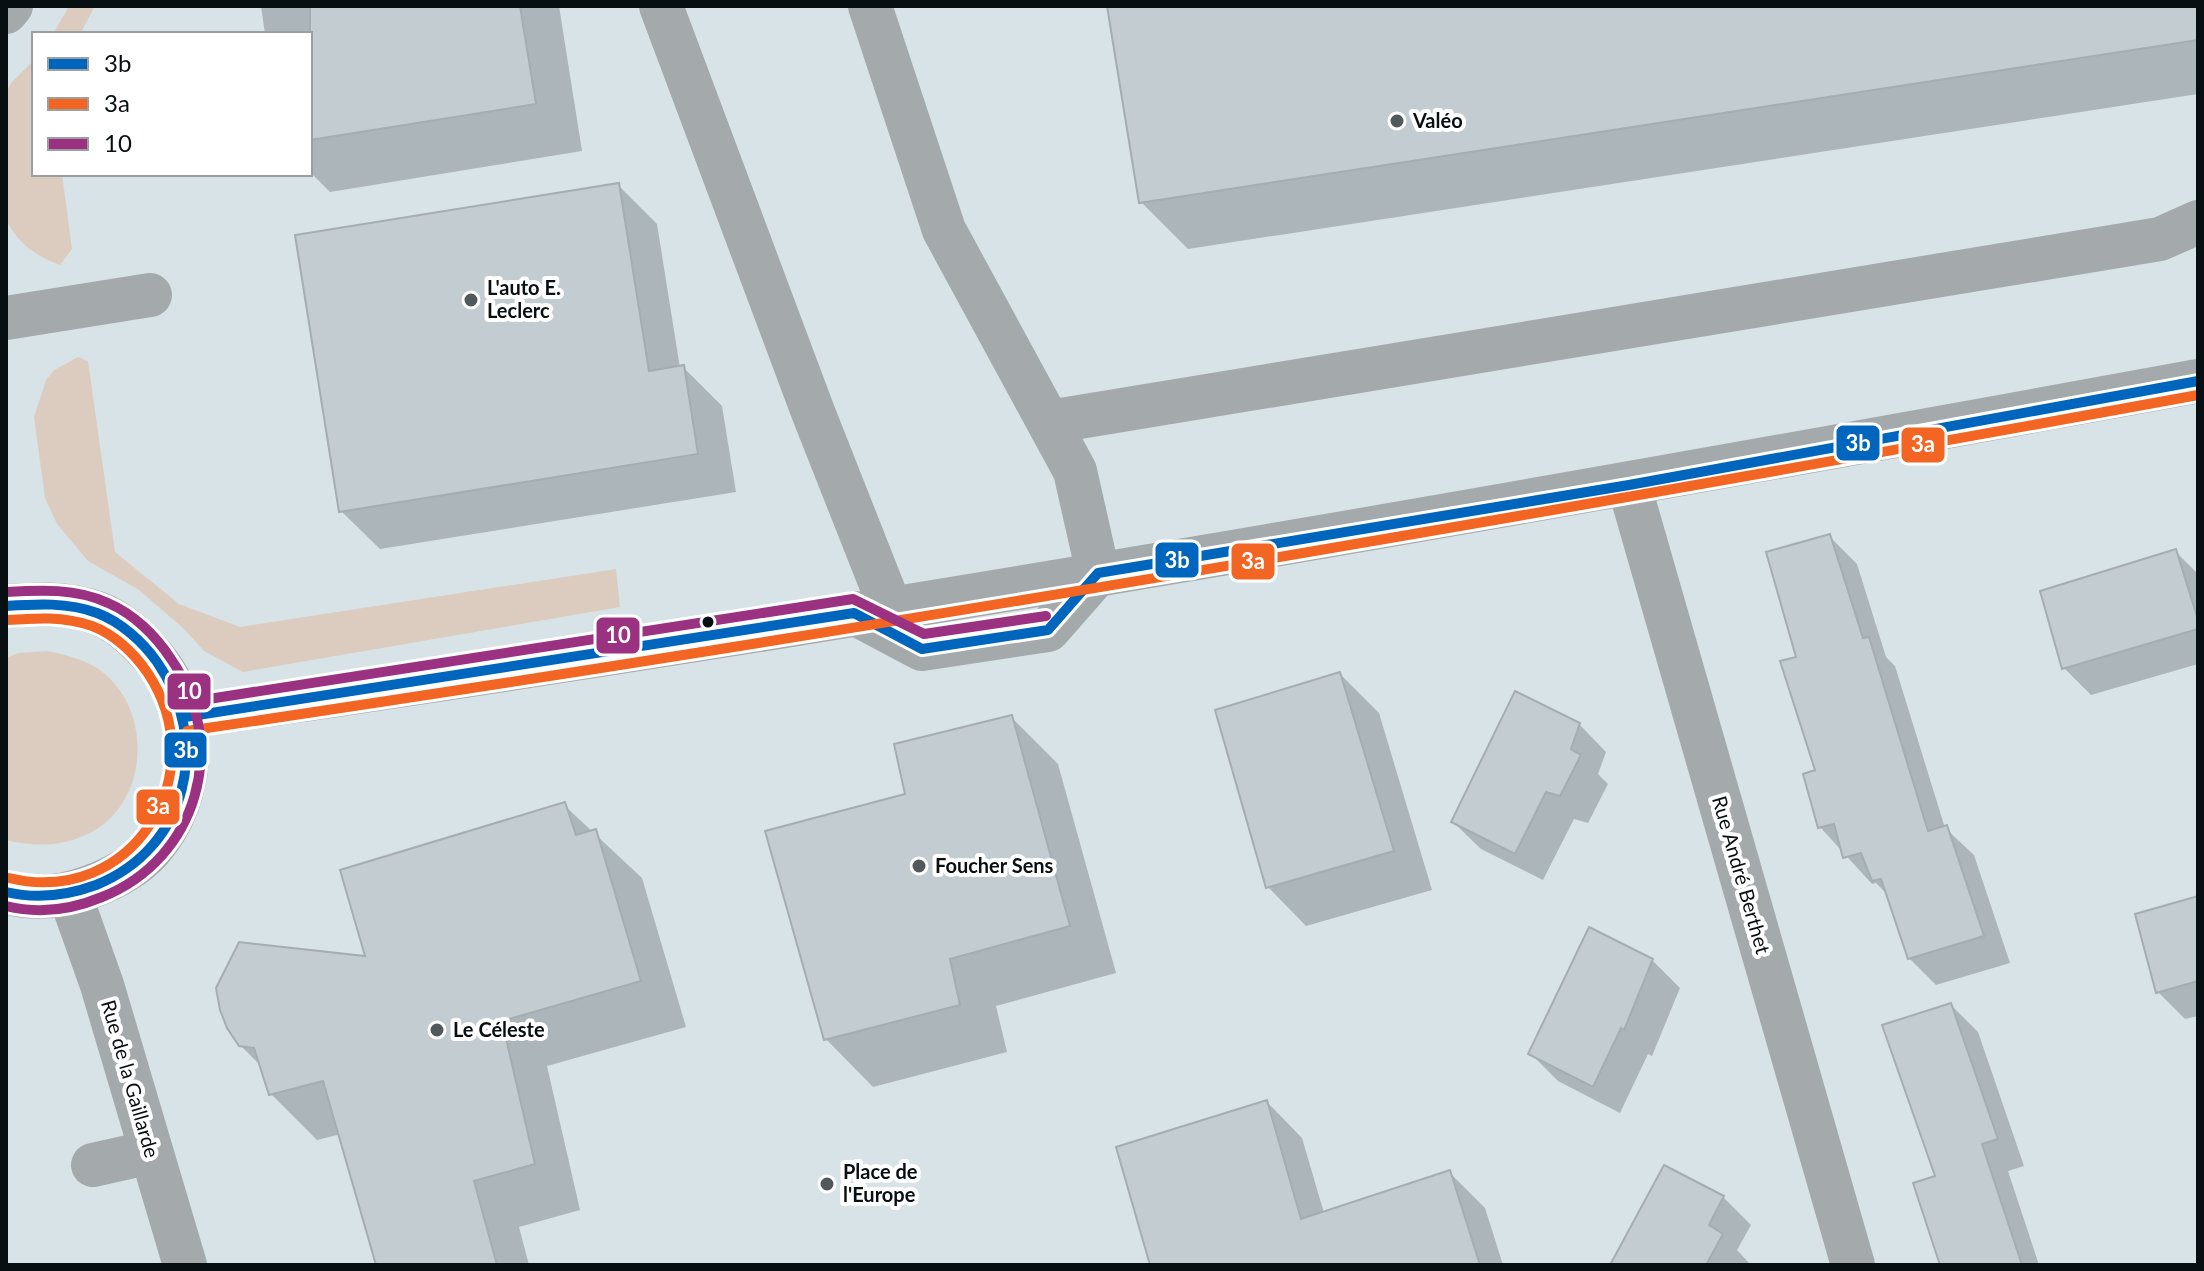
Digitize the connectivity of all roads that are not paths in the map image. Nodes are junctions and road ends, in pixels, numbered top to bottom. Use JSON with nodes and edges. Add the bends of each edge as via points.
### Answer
{"nodes":[{"id":1,"x":11,"y":6,"type":"edge"},
{"id":2,"x":661,"y":6,"type":"edge"},
{"id":3,"x":870,"y":6,"type":"edge"},
{"id":4,"x":6,"y":12,"type":"edge"},
{"id":5,"x":2198,"y":222,"type":"edge"},
{"id":6,"x":150,"y":295,"type":"dead end"},
{"id":7,"x":6,"y":318,"type":"edge"},
{"id":8,"x":2198,"y":381,"type":"edge"},
{"id":9,"x":1049,"y":422,"type":"junction"},
{"id":10,"x":1629,"y":485,"type":"junction"},
{"id":11,"x":1098,"y":573,"type":"junction"},
{"id":12,"x":6,"y":606,"type":"edge"},
{"id":13,"x":872,"y":610,"type":"junction"},
{"id":14,"x":185,"y":717,"type":"junction"},
{"id":15,"x":6,"y":892,"type":"edge"},
{"id":16,"x":70,"y":895,"type":"junction"},
{"id":17,"x":151,"y":1152,"type":"junction"},
{"id":18,"x":93,"y":1165,"type":"dead end"},
{"id":19,"x":185,"y":1265,"type":"edge"},
{"id":20,"x":1853,"y":1265,"type":"edge"}],
"edges":[{"from":1,"to":4,"type":"street"},
{"from":2,"to":13,"type":"street","via":[[813,412]]},
{"from":3,"to":9,"type":"street","via":[[944,230]]},
{"from":5,"to":9,"type":"street","via":[[2160,239]]},
{"from":6,"to":7,"type":"street"},
{"from":8,"to":10,"type":"street"},
{"from":9,"to":11,"type":"street","via":[[1075,471]]},
{"from":10,"to":11,"type":"street"},
{"from":10,"to":20,"type":"street","name":"Rue André Berthet"},
{"from":11,"to":13,"type":"street","via":[[1048,630],[922,649]]},
{"from":12,"to":14,"type":"street","via":[[52,603],[98,613],[138,638],[168,674]]},
{"from":13,"to":14,"type":"street"},
{"from":14,"to":16,"type":"street","via":[[188,764],[176,809],[151,849],[114,878]]},
{"from":15,"to":16,"type":"street","via":[[22,897]]},
{"from":16,"to":17,"type":"street","name":"Rue de la Gaillarde"},
{"from":17,"to":18,"type":"street"},
{"from":17,"to":19,"type":"street","name":"Rue de la Gaillarde"}]}
